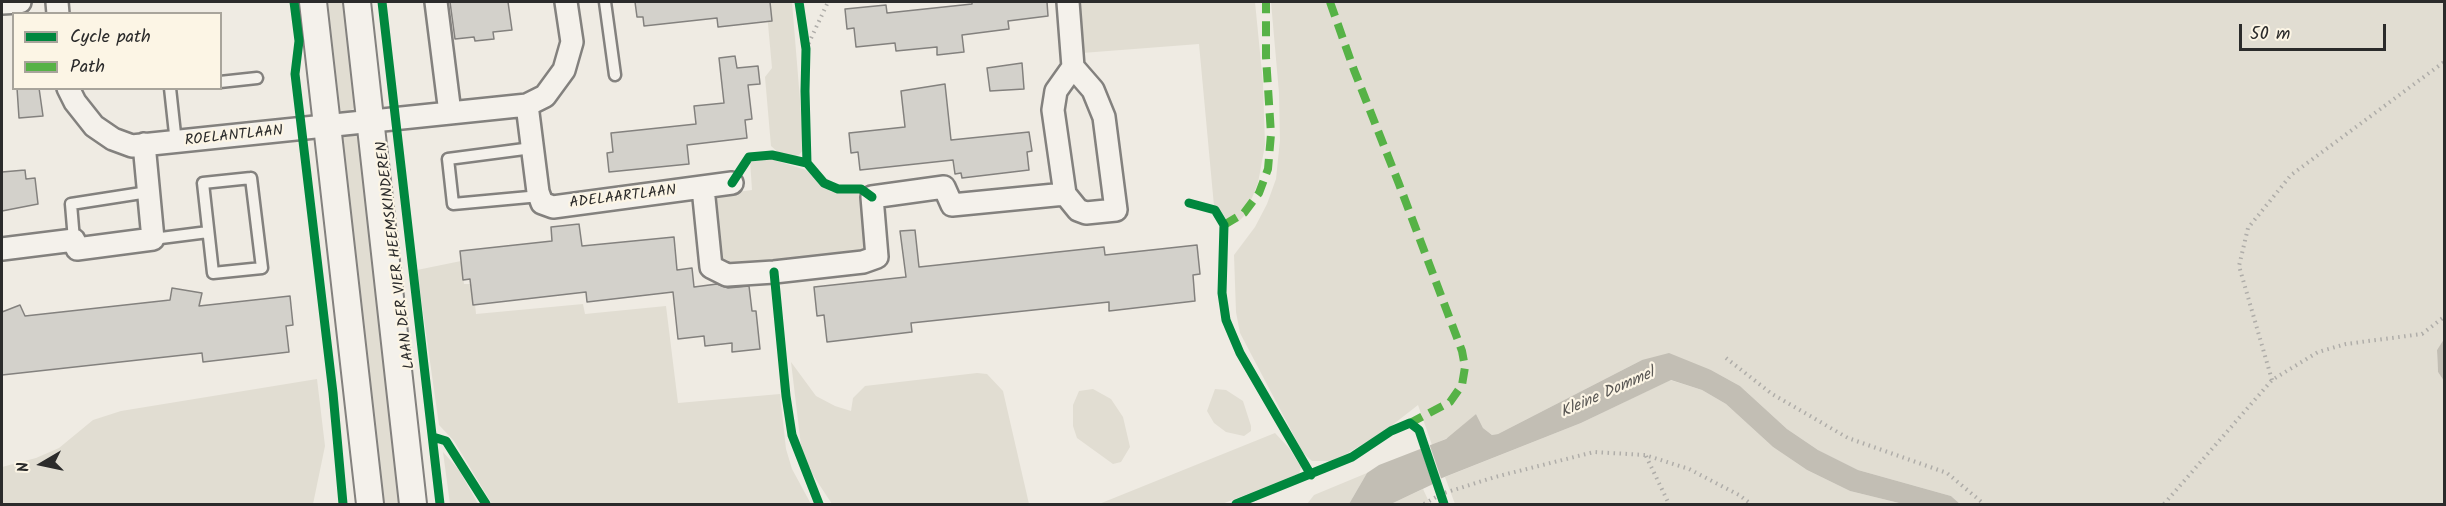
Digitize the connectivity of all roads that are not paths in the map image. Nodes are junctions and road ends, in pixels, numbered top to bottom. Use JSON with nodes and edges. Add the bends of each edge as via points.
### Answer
{"nodes":[{"id":1,"x":20,"y":2,"type":"edge"},
{"id":2,"x":313,"y":2,"type":"edge"},
{"id":3,"x":357,"y":2,"type":"edge"},
{"id":4,"x":436,"y":2,"type":"edge"},
{"id":5,"x":566,"y":2,"type":"edge"},
{"id":6,"x":605,"y":2,"type":"edge"},
{"id":7,"x":1068,"y":2,"type":"edge"},
{"id":8,"x":2,"y":3,"type":"edge"},
{"id":9,"x":1073,"y":67,"type":"junction"},
{"id":10,"x":615,"y":75,"type":"dead end"},
{"id":11,"x":257,"y":78,"type":"dead end"},
{"id":12,"x":222,"y":82,"type":"edge"},
{"id":13,"x":69,"y":90,"type":"edge"},
{"id":14,"x":170,"y":90,"type":"edge"},
{"id":15,"x":527,"y":105,"type":"junction"},
{"id":16,"x":450,"y":113,"type":"junction"},
{"id":17,"x":370,"y":121,"type":"junction"},
{"id":18,"x":327,"y":127,"type":"junction"},
{"id":19,"x":176,"y":143,"type":"junction"},
{"id":20,"x":144,"y":144,"type":"junction"},
{"id":21,"x":532,"y":148,"type":"junction"},
{"id":22,"x":732,"y":183,"type":"dead end"},
{"id":23,"x":703,"y":188,"type":"junction"},
{"id":24,"x":148,"y":192,"type":"junction"},
{"id":25,"x":1065,"y":194,"type":"junction"},
{"id":26,"x":540,"y":196,"type":"junction"},
{"id":27,"x":208,"y":232,"type":"junction"},
{"id":28,"x":153,"y":239,"type":"junction"},
{"id":29,"x":74,"y":240,"type":"junction"},
{"id":30,"x":2,"y":249,"type":"edge"},
{"id":31,"x":370,"y":504,"type":"edge"},
{"id":32,"x":412,"y":504,"type":"edge"}],
"edges":[{"from":1,"to":8,"type":"street"},
{"from":2,"to":18,"type":"street"},
{"from":3,"to":17,"type":"street","name":"LAAN DER VIER HEEMSKINDEREN"},
{"from":4,"to":16,"type":"street"},
{"from":5,"to":15,"type":"street","via":[[572,42],[564,70],[545,96]]},
{"from":6,"to":10,"type":"lane"},
{"from":7,"to":9,"type":"street"},
{"from":9,"to":25,"type":"street","via":[[1056,91],[1053,110]]},
{"from":9,"to":25,"type":"street","via":[[1093,90],[1104,117],[1116,210],[1086,213],[1078,210]]},
{"from":11,"to":12,"type":"lane"},
{"from":13,"to":20,"type":"street","name":"ROELANTLAAN","via":[[94,126],[132,146]]},
{"from":14,"to":19,"type":"lane","name":"ROELANTLAAN"},
{"from":15,"to":16,"type":"street"},
{"from":15,"to":21,"type":"street"},
{"from":16,"to":17,"type":"street"},
{"from":17,"to":18,"type":"street","name":"ROELANTLAAN"},
{"from":17,"to":32,"type":"street","name":"LAAN DER VIER HEEMSKINDEREN"},
{"from":18,"to":19,"type":"street","name":"ROELANTLAAN"},
{"from":18,"to":31,"type":"street"},
{"from":19,"to":20,"type":"street","name":"ROELANTLAAN"},
{"from":20,"to":24,"type":"street"},
{"from":21,"to":26,"type":"street"},
{"from":21,"to":26,"type":"lane","via":[[448,159],[453,204]]},
{"from":22,"to":23,"type":"street","name":"ADELAARTLAAN"},
{"from":23,"to":25,"type":"street","via":[[711,267],[727,275],[863,262],[877,257],[872,197],[944,187],[951,205]]},
{"from":23,"to":26,"type":"street","name":"ADELAARTLAAN","via":[[553,207],[542,203]]},
{"from":24,"to":28,"type":"street"},
{"from":24,"to":29,"type":"lane","via":[[71,204]]},
{"from":27,"to":27,"type":"lane","via":[[203,183],[251,178],[262,268],[213,273]]},
{"from":27,"to":28,"type":"lane"},
{"from":28,"to":29,"type":"street","via":[[77,249]]},
{"from":29,"to":30,"type":"street"}]}
